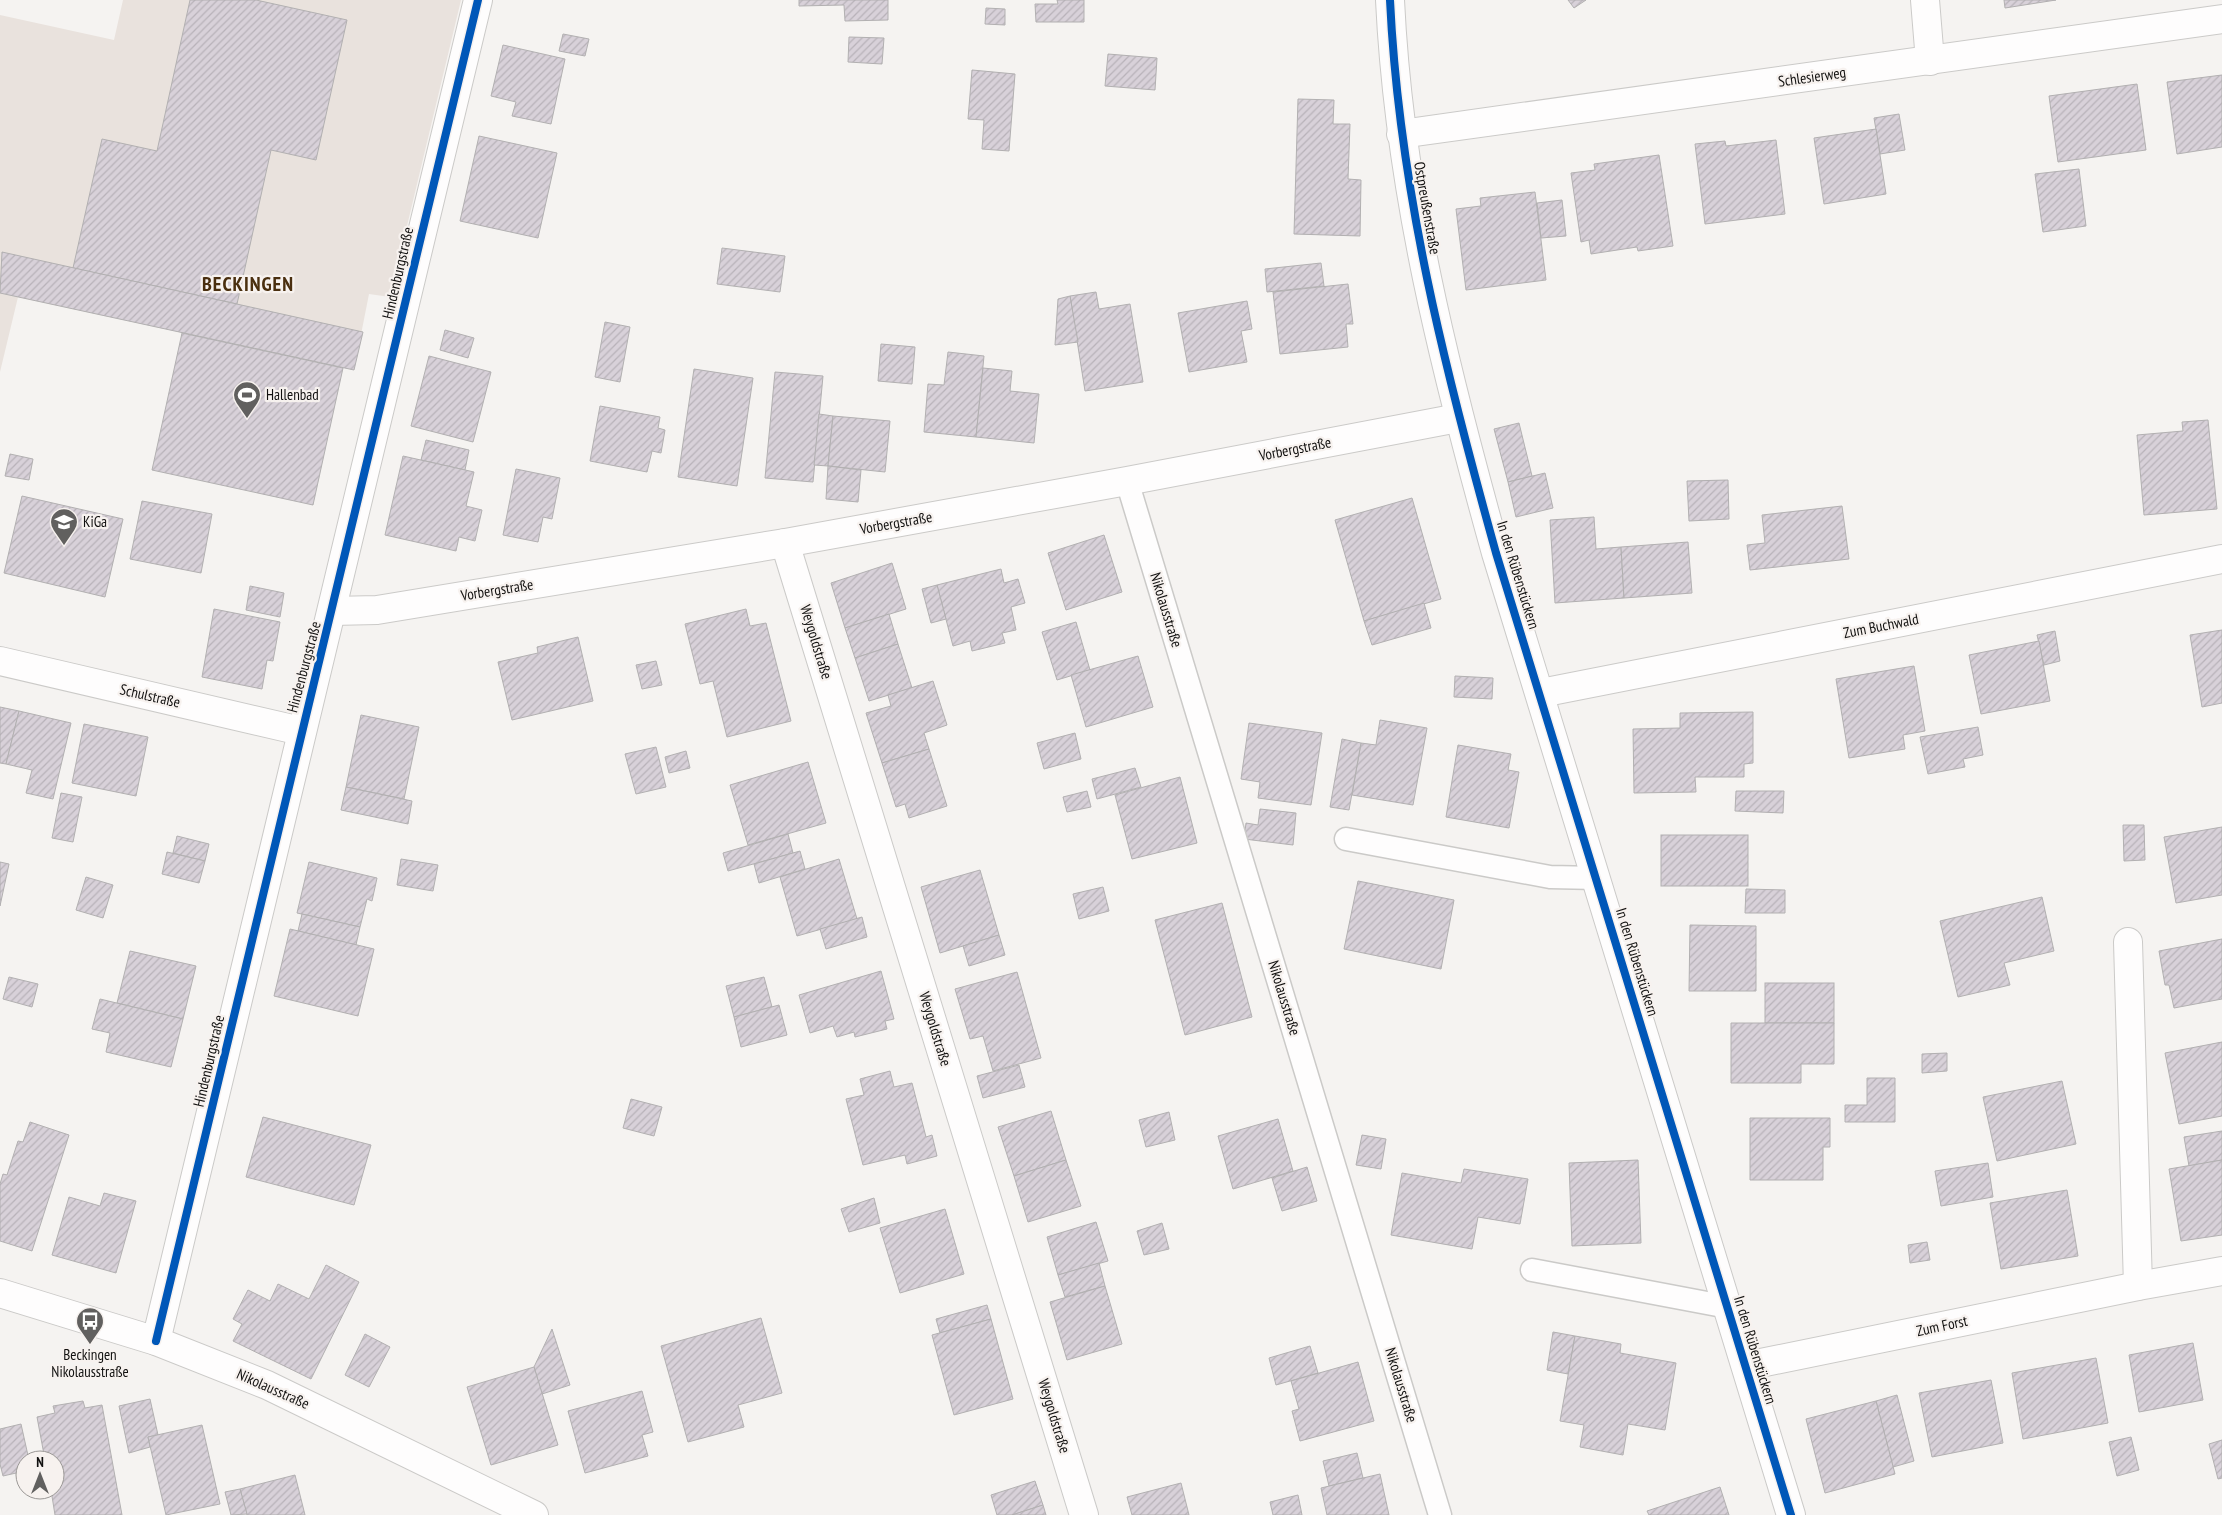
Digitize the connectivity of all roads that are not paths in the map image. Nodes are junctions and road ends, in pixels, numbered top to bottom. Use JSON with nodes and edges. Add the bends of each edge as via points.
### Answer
{"nodes":[{"id":1,"x":478,"y":0,"type":"edge"},
{"id":2,"x":1390,"y":0,"type":"edge"},
{"id":3,"x":1925,"y":0,"type":"edge"},
{"id":4,"x":2222,"y":18,"type":"edge"},
{"id":5,"x":1930,"y":61,"type":"junction"},
{"id":6,"x":1401,"y":134,"type":"junction"},
{"id":7,"x":1458,"y":418,"type":"junction"},
{"id":8,"x":1127,"y":481,"type":"junction"},
{"id":9,"x":785,"y":543,"type":"junction"},
{"id":10,"x":2222,"y":559,"type":"edge"},
{"id":11,"x":332,"y":612,"type":"junction"},
{"id":12,"x":0,"y":660,"type":"edge"},
{"id":13,"x":1540,"y":694,"type":"junction"},
{"id":14,"x":301,"y":731,"type":"junction"},
{"id":15,"x":1346,"y":839,"type":"dead end"},
{"id":16,"x":1597,"y":878,"type":"junction"},
{"id":17,"x":2128,"y":942,"type":"dead end"},
{"id":18,"x":1532,"y":1270,"type":"dead end"},
{"id":19,"x":2222,"y":1271,"type":"edge"},
{"id":20,"x":2138,"y":1286,"type":"junction"},
{"id":21,"x":0,"y":1293,"type":"edge"},
{"id":22,"x":1728,"y":1307,"type":"junction"},
{"id":23,"x":156,"y":1341,"type":"junction"},
{"id":24,"x":1746,"y":1366,"type":"junction"},
{"id":25,"x":534,"y":1515,"type":"edge"},
{"id":26,"x":1084,"y":1515,"type":"edge"},
{"id":27,"x":1440,"y":1515,"type":"edge"},
{"id":28,"x":1791,"y":1515,"type":"edge"}],
"edges":[{"from":1,"to":11,"type":"street","name":"Hindenburgstraße"},
{"from":2,"to":6,"type":"street","name":"Ostpreußenstraße"},
{"from":3,"to":5,"type":"street"},
{"from":4,"to":5,"type":"street","name":"Schlesierweg"},
{"from":5,"to":6,"type":"street","name":"Schlesierweg"},
{"from":6,"to":7,"type":"street","name":"Ostpreußenstraße","via":[[1424,272]]},
{"from":7,"to":8,"type":"street","name":"Vorbergstraße"},
{"from":7,"to":13,"type":"street","name":"In den Rübenstückern"},
{"from":8,"to":9,"type":"street","name":"Vorbergstraße"},
{"from":8,"to":27,"type":"lane","name":"Nikolausstraße"},
{"from":9,"to":11,"type":"street","name":"Vorbergstraße","via":[[378,610]]},
{"from":9,"to":26,"type":"street","name":"Weygoldstraße"},
{"from":10,"to":13,"type":"street","name":"Zum Buchwald"},
{"from":11,"to":14,"type":"street","name":"Hindenburgstraße"},
{"from":12,"to":14,"type":"street","name":"Schulstraße"},
{"from":13,"to":16,"type":"street","name":"In den Rübenstückern"},
{"from":14,"to":23,"type":"street","name":"Hindenburgstraße"},
{"from":15,"to":16,"type":"lane","via":[[1550,877]]},
{"from":16,"to":22,"type":"street","name":"In den Rübenstückern"},
{"from":17,"to":20,"type":"street"},
{"from":18,"to":22,"type":"lane","name":"In den Rübenstückern"},
{"from":19,"to":20,"type":"street","name":"Zum Forst"},
{"from":20,"to":24,"type":"street","name":"Zum Forst"},
{"from":21,"to":23,"type":"street","name":"Nikolausstraße"},
{"from":22,"to":24,"type":"street","name":"In den Rübenstückern"},
{"from":23,"to":25,"type":"street","name":"Nikolausstraße","via":[[267,1385]]},
{"from":24,"to":28,"type":"street","name":"In den Rübenstückern"}]}
